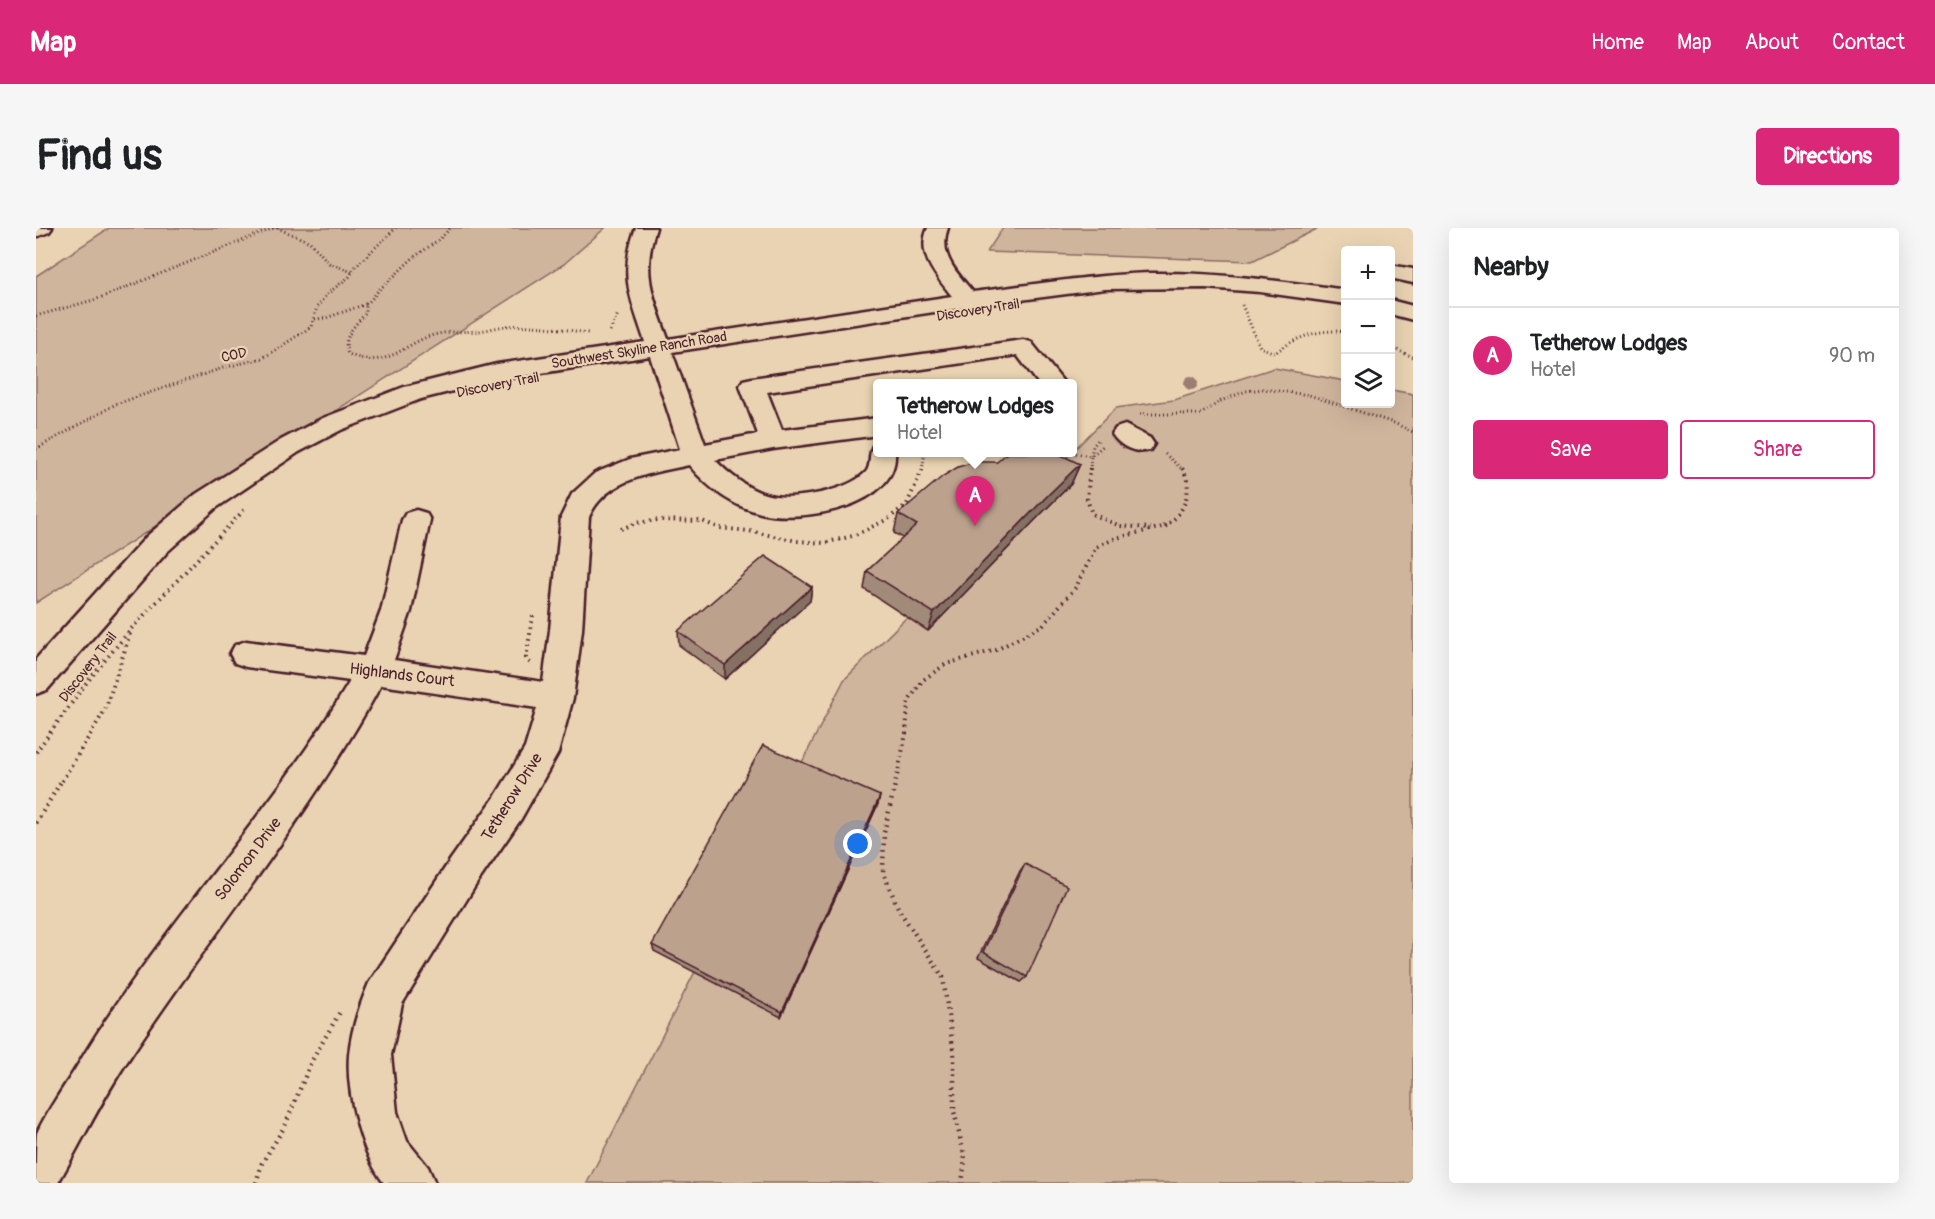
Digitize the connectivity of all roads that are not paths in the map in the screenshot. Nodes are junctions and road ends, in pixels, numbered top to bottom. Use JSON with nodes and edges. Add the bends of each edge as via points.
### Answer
{"nodes":[{"id":1,"x":42,"y":228,"type":"edge"},
{"id":2,"x":646,"y":228,"type":"edge"},
{"id":3,"x":938,"y":228,"type":"edge"},
{"id":4,"x":36,"y":231,"type":"edge"},
{"id":5,"x":1395,"y":272,"type":"edge"},
{"id":6,"x":1413,"y":276,"type":"edge"},
{"id":7,"x":1341,"y":296,"type":"edge"},
{"id":8,"x":967,"y":300,"type":"junction"},
{"id":9,"x":1395,"y":309,"type":"edge"},
{"id":10,"x":1413,"y":313,"type":"edge"},
{"id":11,"x":658,"y":348,"type":"junction"},
{"id":12,"x":1049,"y":379,"type":"edge"},
{"id":13,"x":873,"y":431,"type":"edge"},
{"id":14,"x":773,"y":440,"type":"junction"},
{"id":15,"x":696,"y":456,"type":"junction"},
{"id":16,"x":882,"y":457,"type":"edge"},
{"id":17,"x":416,"y":520,"type":"dead end"},
{"id":18,"x":246,"y":654,"type":"dead end"},
{"id":19,"x":373,"y":671,"type":"junction"},
{"id":20,"x":36,"y":681,"type":"edge"},
{"id":21,"x":542,"y":696,"type":"junction"},
{"id":22,"x":36,"y":1178,"type":"edge"},
{"id":23,"x":412,"y":1183,"type":"edge"}],
"edges":[{"from":1,"to":4,"type":"street"},
{"from":2,"to":11,"type":"street","via":[[637,265],[638,287]]},
{"from":3,"to":8,"type":"street","via":[[933,246],[937,259]]},
{"from":5,"to":6,"type":"street"},
{"from":7,"to":8,"type":"street","name":"Southwest Skyline Ranch Road","via":[[1260,285],[1152,280],[1105,282]]},
{"from":8,"to":11,"type":"street","name":"Southwest Skyline Ranch Road"},
{"from":9,"to":10,"type":"street"},
{"from":11,"to":15,"type":"street"},
{"from":11,"to":20,"type":"street","name":"Southwest Skyline Ranch Road","via":[[456,381],[373,407],[290,446],[206,501],[157,544]]},
{"from":12,"to":14,"type":"street","via":[[1023,347],[752,386]]},
{"from":13,"to":14,"type":"street","name":"Tetherow Drive"},
{"from":14,"to":15,"type":"street","name":"Tetherow Drive"},
{"from":15,"to":16,"type":"street","via":[[712,476],[738,492],[780,507],[816,504],[845,496],[871,482],[882,468]]},
{"from":15,"to":21,"type":"street","name":"Tetherow Drive","via":[[640,466],[605,480],[582,501],[575,518],[566,630]]},
{"from":17,"to":19,"type":"street","name":"Solomon Drive","via":[[396,611]]},
{"from":18,"to":19,"type":"street","name":"Highlands Court"},
{"from":19,"to":21,"type":"street","name":"Highlands Court"},
{"from":19,"to":22,"type":"street","name":"Solomon Drive","via":[[338,733],[279,819],[113,1044]]},
{"from":21,"to":23,"type":"street","name":"Tetherow Drive","via":[[541,753],[383,997],[370,1055],[375,1112],[390,1155]]}]}
